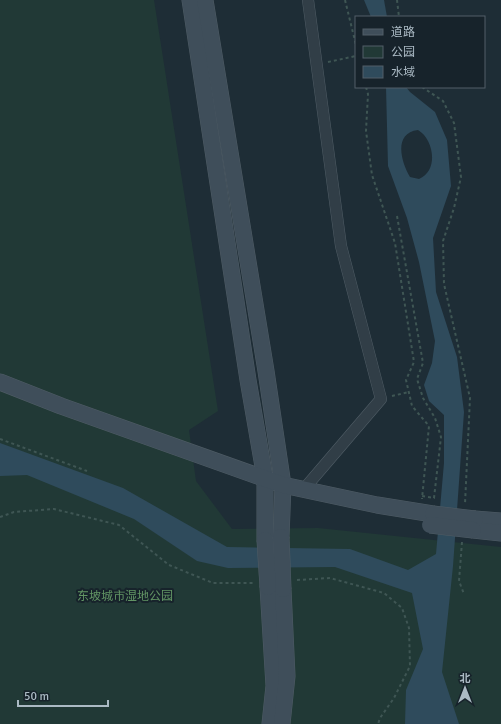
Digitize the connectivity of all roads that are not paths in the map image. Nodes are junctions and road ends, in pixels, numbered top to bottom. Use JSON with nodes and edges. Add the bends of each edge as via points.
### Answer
{"nodes":[{"id":1,"x":190,"y":0,"type":"edge"},
{"id":2,"x":205,"y":0,"type":"edge"},
{"id":3,"x":308,"y":0,"type":"edge"},
{"id":4,"x":0,"y":382,"type":"edge"},
{"id":5,"x":0,"y":391,"type":"edge"},
{"id":6,"x":265,"y":484,"type":"junction"},
{"id":7,"x":304,"y":489,"type":"junction"},
{"id":8,"x":283,"y":490,"type":"junction"},
{"id":9,"x":428,"y":517,"type":"junction"},
{"id":10,"x":501,"y":521,"type":"edge"},
{"id":11,"x":470,"y":528,"type":"junction"},
{"id":12,"x":501,"y":533,"type":"edge"},
{"id":13,"x":276,"y":585,"type":"junction"},
{"id":14,"x":273,"y":722,"type":"edge"}],
"edges":[{"from":1,"to":6,"type":"main road"},
{"from":2,"to":8,"type":"main road"},
{"from":3,"to":7,"type":"street","via":[[342,246],[381,399]]},
{"from":4,"to":6,"type":"main road"},
{"from":5,"to":6,"type":"main road","via":[[242,480]]},
{"from":6,"to":8,"type":"main road"},
{"from":6,"to":13,"type":"main road","bridge":true,"via":[[265,540]]},
{"from":7,"to":8,"type":"main road"},
{"from":7,"to":9,"type":"main road"},
{"from":8,"to":9,"type":"main road"},
{"from":8,"to":13,"type":"main road","bridge":true},
{"from":9,"to":11,"type":"main road","bridge":true},
{"from":10,"to":11,"type":"main road"},
{"from":11,"to":12,"type":"main road"},
{"from":13,"to":14,"type":"main road"}]}
